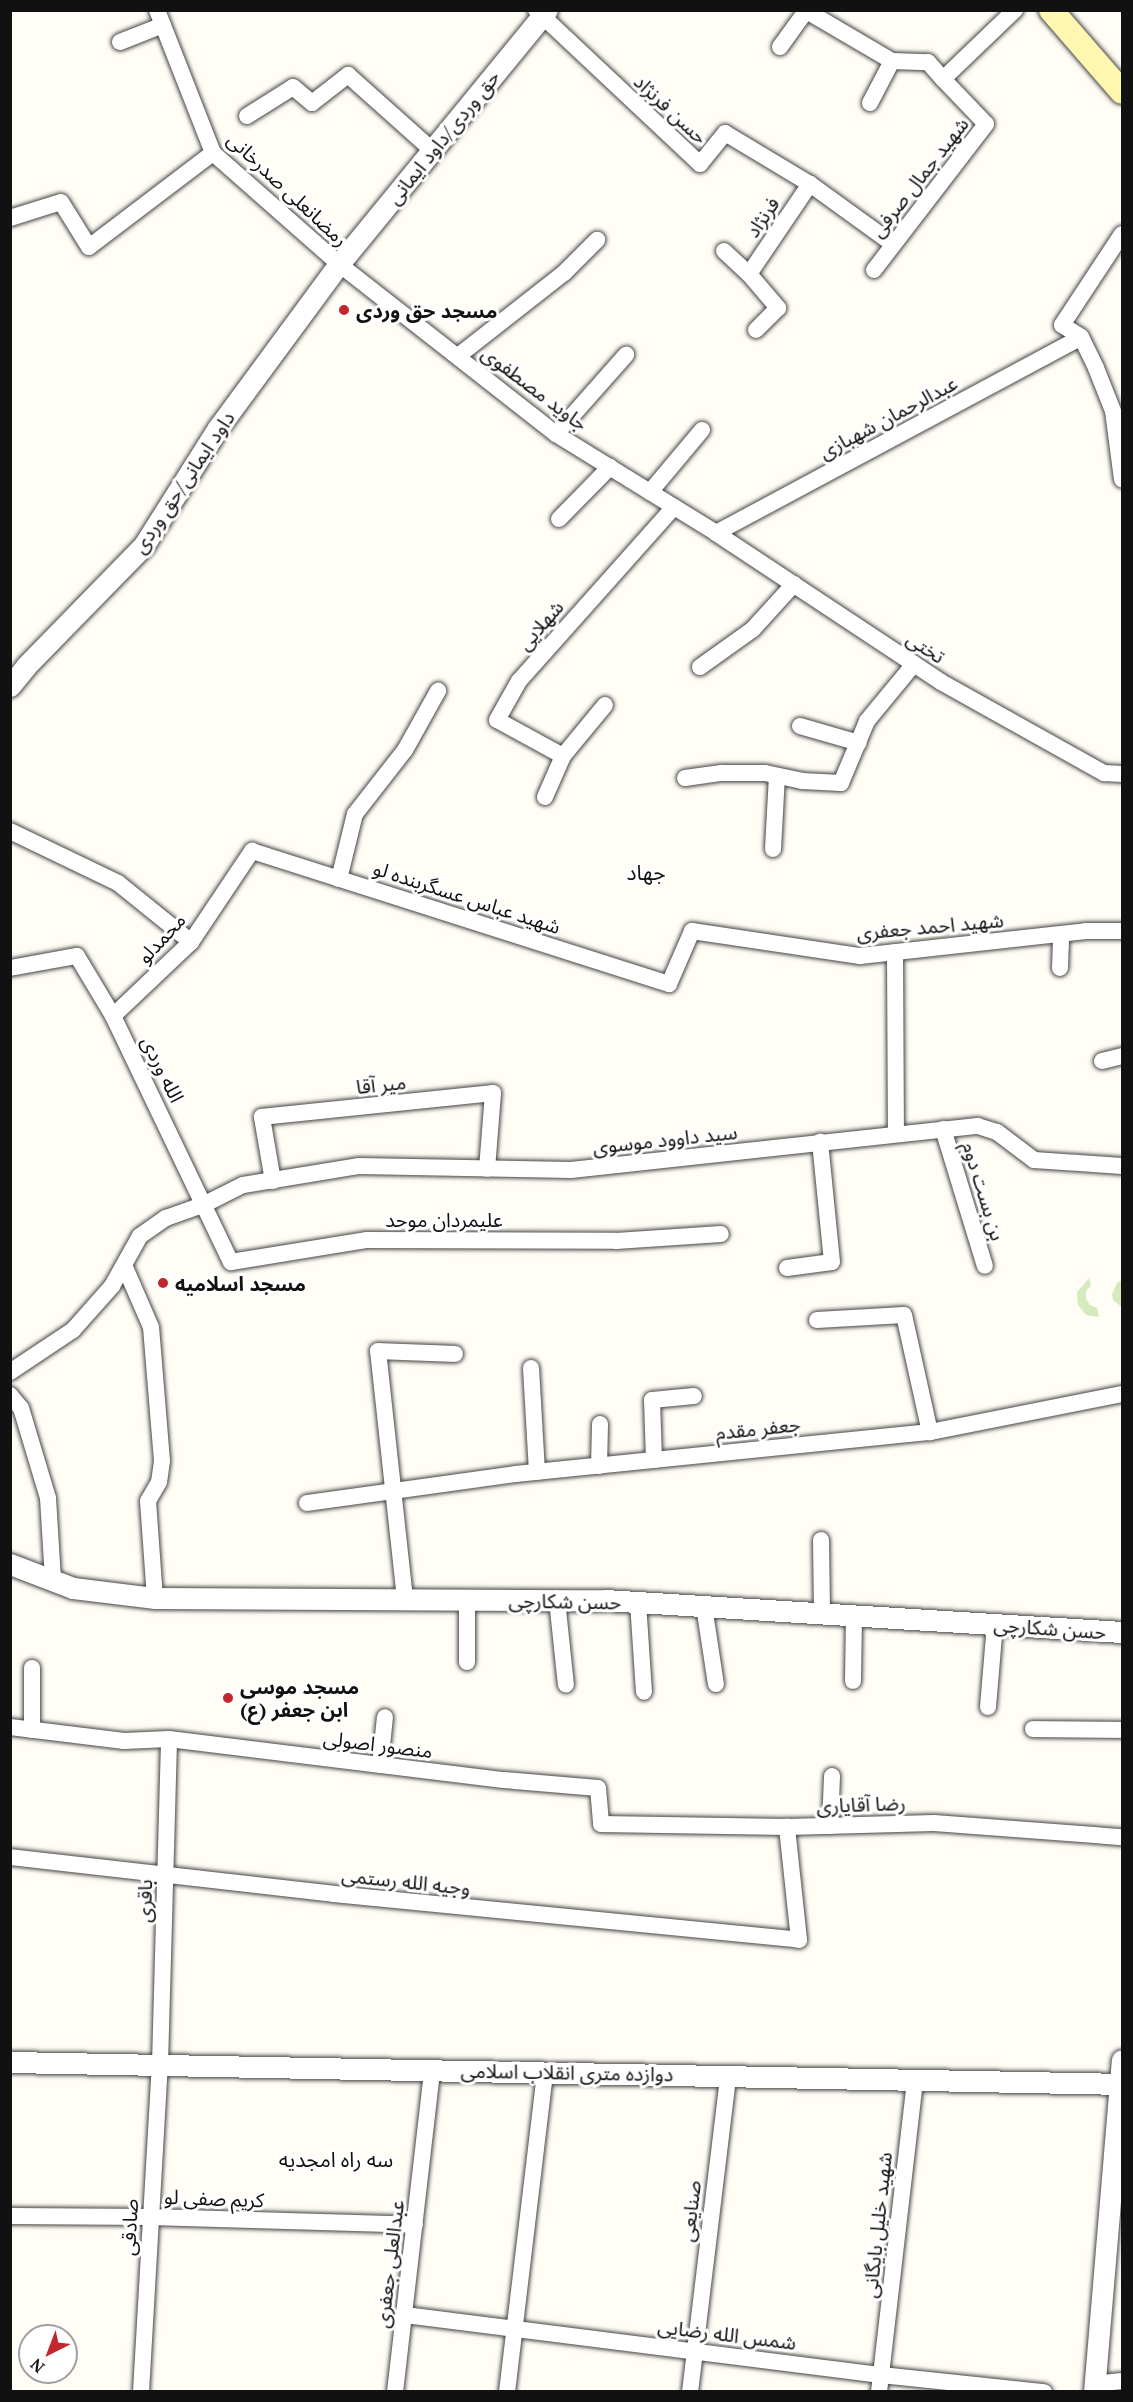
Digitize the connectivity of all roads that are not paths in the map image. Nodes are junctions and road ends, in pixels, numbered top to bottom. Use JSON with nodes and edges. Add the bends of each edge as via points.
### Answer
{"nodes":[{"id":1,"x":1015,"y":10,"type":"edge"},
{"id":2,"x":1052,"y":10,"type":"edge"},
{"id":3,"x":806,"y":11,"type":"edge"},
{"id":4,"x":542,"y":12,"type":"edge"},
{"id":5,"x":160,"y":18,"type":"edge"},
{"id":6,"x":120,"y":42,"type":"dead end"},
{"id":7,"x":780,"y":47,"type":"dead end"},
{"id":8,"x":892,"y":61,"type":"junction"},
{"id":9,"x":943,"y":79,"type":"junction"},
{"id":10,"x":1122,"y":92,"type":"edge"},
{"id":11,"x":870,"y":103,"type":"dead end"},
{"id":12,"x":247,"y":116,"type":"dead end"},
{"id":13,"x":432,"y":150,"type":"junction"},
{"id":14,"x":213,"y":153,"type":"junction"},
{"id":15,"x":810,"y":184,"type":"junction"},
{"id":16,"x":10,"y":218,"type":"edge"},
{"id":17,"x":1122,"y":234,"type":"edge"},
{"id":18,"x":597,"y":240,"type":"dead end"},
{"id":19,"x":893,"y":244,"type":"junction"},
{"id":20,"x":724,"y":251,"type":"dead end"},
{"id":21,"x":339,"y":264,"type":"junction"},
{"id":22,"x":874,"y":270,"type":"dead end"},
{"id":23,"x":749,"y":274,"type":"junction"},
{"id":24,"x":756,"y":330,"type":"dead end"},
{"id":25,"x":1081,"y":337,"type":"junction"},
{"id":26,"x":458,"y":356,"type":"junction"},
{"id":27,"x":626,"y":356,"type":"dead end"},
{"id":28,"x":702,"y":430,"type":"dead end"},
{"id":29,"x":556,"y":434,"type":"junction"},
{"id":30,"x":610,"y":467,"type":"junction"},
{"id":31,"x":1122,"y":479,"type":"edge"},
{"id":32,"x":650,"y":492,"type":"junction"},
{"id":33,"x":674,"y":507,"type":"junction"},
{"id":34,"x":559,"y":519,"type":"dead end"},
{"id":35,"x":716,"y":533,"type":"junction"},
{"id":36,"x":794,"y":584,"type":"junction"},
{"id":37,"x":914,"y":664,"type":"junction"},
{"id":38,"x":700,"y":667,"type":"dead end"},
{"id":39,"x":10,"y":686,"type":"edge"},
{"id":40,"x":438,"y":691,"type":"dead end"},
{"id":41,"x":605,"y":705,"type":"dead end"},
{"id":42,"x":800,"y":726,"type":"dead end"},
{"id":43,"x":859,"y":743,"type":"junction"},
{"id":44,"x":563,"y":756,"type":"junction"},
{"id":45,"x":1122,"y":774,"type":"edge"},
{"id":46,"x":777,"y":776,"type":"junction"},
{"id":47,"x":685,"y":778,"type":"dead end"},
{"id":48,"x":545,"y":797,"type":"dead end"},
{"id":49,"x":10,"y":831,"type":"edge"},
{"id":50,"x":773,"y":849,"type":"dead end"},
{"id":51,"x":252,"y":851,"type":"joint"},
{"id":52,"x":339,"y":879,"type":"junction"},
{"id":53,"x":1122,"y":931,"type":"edge"},
{"id":54,"x":1061,"y":934,"type":"junction"},
{"id":55,"x":191,"y":942,"type":"junction"},
{"id":56,"x":895,"y":952,"type":"junction"},
{"id":57,"x":10,"y":968,"type":"edge"},
{"id":58,"x":1060,"y":968,"type":"dead end"},
{"id":59,"x":669,"y":984,"type":"joint"},
{"id":60,"x":113,"y":1016,"type":"junction"},
{"id":61,"x":1122,"y":1056,"type":"edge"},
{"id":62,"x":1102,"y":1061,"type":"dead end"},
{"id":63,"x":943,"y":1129,"type":"junction"},
{"id":64,"x":896,"y":1134,"type":"junction"},
{"id":65,"x":820,"y":1143,"type":"junction"},
{"id":66,"x":1122,"y":1166,"type":"edge"},
{"id":67,"x":487,"y":1169,"type":"junction"},
{"id":68,"x":273,"y":1180,"type":"junction"},
{"id":69,"x":206,"y":1204,"type":"junction"},
{"id":70,"x":721,"y":1234,"type":"dead end"},
{"id":71,"x":124,"y":1265,"type":"junction"},
{"id":72,"x":984,"y":1266,"type":"dead end"},
{"id":73,"x":787,"y":1268,"type":"dead end"},
{"id":74,"x":817,"y":1320,"type":"dead end"},
{"id":75,"x":455,"y":1354,"type":"dead end"},
{"id":76,"x":531,"y":1368,"type":"dead end"},
{"id":77,"x":10,"y":1372,"type":"edge"},
{"id":78,"x":1122,"y":1394,"type":"edge"},
{"id":79,"x":10,"y":1395,"type":"edge"},
{"id":80,"x":694,"y":1396,"type":"dead end"},
{"id":81,"x":600,"y":1424,"type":"dead end"},
{"id":82,"x":930,"y":1432,"type":"junction"},
{"id":83,"x":654,"y":1460,"type":"junction"},
{"id":84,"x":599,"y":1466,"type":"junction"},
{"id":85,"x":537,"y":1472,"type":"junction"},
{"id":86,"x":395,"y":1491,"type":"junction"},
{"id":87,"x":307,"y":1503,"type":"dead end"},
{"id":88,"x":820,"y":1540,"type":"dead end"},
{"id":89,"x":10,"y":1564,"type":"edge"},
{"id":90,"x":53,"y":1580,"type":"junction"},
{"id":91,"x":155,"y":1598,"type":"junction"},
{"id":92,"x":405,"y":1599,"type":"junction"},
{"id":93,"x":466,"y":1600,"type":"junction"},
{"id":94,"x":557,"y":1600,"type":"junction"},
{"id":95,"x":638,"y":1602,"type":"junction"},
{"id":96,"x":704,"y":1606,"type":"junction"},
{"id":97,"x":822,"y":1614,"type":"junction"},
{"id":98,"x":854,"y":1616,"type":"junction"},
{"id":99,"x":995,"y":1624,"type":"junction"},
{"id":100,"x":1122,"y":1632,"type":"edge"},
{"id":101,"x":467,"y":1662,"type":"dead end"},
{"id":102,"x":32,"y":1668,"type":"dead end"},
{"id":103,"x":854,"y":1681,"type":"dead end"},
{"id":104,"x":716,"y":1684,"type":"dead end"},
{"id":105,"x":566,"y":1685,"type":"dead end"},
{"id":106,"x":644,"y":1692,"type":"dead end"},
{"id":107,"x":988,"y":1707,"type":"dead end"},
{"id":108,"x":385,"y":1717,"type":"dead end"},
{"id":109,"x":10,"y":1727,"type":"edge"},
{"id":110,"x":1033,"y":1729,"type":"dead end"},
{"id":111,"x":32,"y":1730,"type":"junction"},
{"id":112,"x":1122,"y":1730,"type":"edge"},
{"id":113,"x":170,"y":1739,"type":"junction"},
{"id":114,"x":380,"y":1765,"type":"junction"},
{"id":115,"x":832,"y":1776,"type":"dead end"},
{"id":116,"x":601,"y":1824,"type":"joint"},
{"id":117,"x":830,"y":1826,"type":"junction"},
{"id":118,"x":788,"y":1827,"type":"junction"},
{"id":119,"x":1122,"y":1837,"type":"edge"},
{"id":120,"x":10,"y":1857,"type":"edge"},
{"id":121,"x":166,"y":1876,"type":"junction"},
{"id":122,"x":1122,"y":2060,"type":"edge"},
{"id":123,"x":10,"y":2062,"type":"edge"},
{"id":124,"x":160,"y":2064,"type":"junction"},
{"id":125,"x":432,"y":2070,"type":"junction"},
{"id":126,"x":545,"y":2072,"type":"junction"},
{"id":127,"x":728,"y":2076,"type":"junction"},
{"id":128,"x":915,"y":2079,"type":"junction"},
{"id":129,"x":1121,"y":2084,"type":"edge"},
{"id":130,"x":10,"y":2216,"type":"edge"},
{"id":131,"x":150,"y":2217,"type":"junction"},
{"id":132,"x":415,"y":2225,"type":"junction"},
{"id":133,"x":405,"y":2315,"type":"junction"},
{"id":134,"x":514,"y":2328,"type":"junction"},
{"id":135,"x":694,"y":2351,"type":"junction"},
{"id":136,"x":1122,"y":2381,"type":"edge"},
{"id":137,"x":880,"y":2383,"type":"edge"},
{"id":138,"x":1094,"y":2388,"type":"edge"},
{"id":139,"x":141,"y":2391,"type":"edge"},
{"id":140,"x":395,"y":2391,"type":"edge"},
{"id":141,"x":507,"y":2391,"type":"edge"},
{"id":142,"x":690,"y":2391,"type":"edge"},
{"id":143,"x":1044,"y":2391,"type":"edge"}],
"edges":[{"from":1,"to":9,"type":"street"},
{"from":2,"to":10,"type":"main road"},
{"from":3,"to":7,"type":"street"},
{"from":3,"to":8,"type":"street"},
{"from":4,"to":13,"type":"street","name":"حق وردی/داود ایمانی"},
{"from":4,"to":15,"type":"street","name":"حسن فرنژاد","via":[[700,164],[725,133]]},
{"from":5,"to":6,"type":"street"},
{"from":5,"to":14,"type":"street","name":"رمضانعلی صدرخانی"},
{"from":8,"to":9,"type":"street","via":[[928,62]]},
{"from":8,"to":11,"type":"street"},
{"from":9,"to":19,"type":"street","name":"شهید جمال صرفی","via":[[986,124]]},
{"from":12,"to":13,"type":"street","via":[[293,87],[312,103],[348,75]]},
{"from":13,"to":21,"type":"street","name":"حق وردی/داود ایمانی"},
{"from":14,"to":16,"type":"street","via":[[89,247],[61,202]]},
{"from":14,"to":21,"type":"street","name":"رمضانعلی صدرخانی"},
{"from":15,"to":19,"type":"street","name":"حسن فرنژاد"},
{"from":15,"to":23,"type":"street","name":"فرنژاد"},
{"from":17,"to":25,"type":"street","via":[[1062,326]]},
{"from":18,"to":26,"type":"street","via":[[564,273]]},
{"from":19,"to":22,"type":"street","name":"شهید جمال صرفی"},
{"from":20,"to":23,"type":"street"},
{"from":21,"to":26,"type":"street","name":"جاوید مصطفوی"},
{"from":21,"to":39,"type":"street","name":"داود ایمانی/حق وردی","via":[[218,428],[144,546]]},
{"from":23,"to":24,"type":"street","via":[[778,308]]},
{"from":25,"to":31,"type":"street","via":[[1113,411]]},
{"from":25,"to":35,"type":"street","name":"عبدالرحمان شهبازی"},
{"from":26,"to":29,"type":"street","name":"جاوید مصطفوی"},
{"from":27,"to":29,"type":"street"},
{"from":28,"to":32,"type":"street"},
{"from":29,"to":30,"type":"street","name":"جاوید مصطفوی"},
{"from":30,"to":32,"type":"street","name":"جاوید مصطفوی"},
{"from":30,"to":34,"type":"street"},
{"from":32,"to":33,"type":"street","name":"جاوید مصطفوی"},
{"from":33,"to":35,"type":"street","name":"جاوید مصطفوی"},
{"from":33,"to":44,"type":"street","name":"شهلایی","via":[[519,681],[496,720]]},
{"from":35,"to":36,"type":"street","name":"تختی"},
{"from":36,"to":37,"type":"street","name":"تختی"},
{"from":36,"to":38,"type":"street","via":[[753,629]]},
{"from":37,"to":43,"type":"street","via":[[867,721]]},
{"from":37,"to":45,"type":"street","name":"تختی","via":[[1104,774]]},
{"from":40,"to":52,"type":"street","via":[[405,750],[355,814]]},
{"from":41,"to":44,"type":"street"},
{"from":42,"to":43,"type":"street"},
{"from":43,"to":46,"type":"street","via":[[841,783]]},
{"from":44,"to":48,"type":"street"},
{"from":46,"to":47,"type":"street","via":[[722,773]]},
{"from":46,"to":50,"type":"street"},
{"from":49,"to":55,"type":"street","via":[[118,883]]},
{"from":51,"to":52,"type":"street","name":"شهید عباس عسگربنده لو"},
{"from":51,"to":55,"type":"street","name":"محمدلو"},
{"from":52,"to":59,"type":"street","name":"شهید عباس عسگربنده لو"},
{"from":53,"to":54,"type":"street","name":"شهید احمد جعفری"},
{"from":54,"to":56,"type":"street","name":"شهید احمد جعفری"},
{"from":54,"to":58,"type":"street"},
{"from":55,"to":60,"type":"street","name":"محمدلو"},
{"from":56,"to":59,"type":"street","name":"شهید احمد جعفری","via":[[860,956],[692,931]]},
{"from":56,"to":64,"type":"street"},
{"from":57,"to":60,"type":"street","name":"الله وردی","via":[[77,956]]},
{"from":60,"to":69,"type":"street","name":"الله وردی"},
{"from":61,"to":62,"type":"street"},
{"from":63,"to":64,"type":"street","name":"سید داوود موسوی"},
{"from":63,"to":66,"type":"street","name":"سید داوود موسوی","via":[[978,1126],[997,1132],[1034,1160]]},
{"from":63,"to":72,"type":"street","name":"بن بست دوم"},
{"from":64,"to":65,"type":"street","name":"سید داوود موسوی"},
{"from":65,"to":67,"type":"street","name":"سید داوود موسوی","via":[[571,1170]]},
{"from":65,"to":73,"type":"street","via":[[832,1262]]},
{"from":67,"to":68,"type":"street","name":"سید داوود موسوی","via":[[359,1166]]},
{"from":67,"to":68,"type":"street","name":"میر آقا","via":[[494,1093],[262,1117]]},
{"from":68,"to":69,"type":"street","name":"سید داوود موسوی","via":[[243,1185]]},
{"from":69,"to":70,"type":"street","name":"علیمردان موحد","via":[[231,1262],[367,1240],[616,1241]]},
{"from":69,"to":71,"type":"street","name":"سید داوود موسوی","via":[[166,1218],[140,1236]]},
{"from":71,"to":77,"type":"street","name":"سید داوود موسوی","via":[[112,1286],[73,1330]]},
{"from":71,"to":91,"type":"street","via":[[152,1327],[162,1461],[159,1482],[148,1501]]},
{"from":74,"to":82,"type":"street","via":[[904,1315]]},
{"from":75,"to":86,"type":"street","via":[[378,1351]]},
{"from":76,"to":85,"type":"street"},
{"from":78,"to":82,"type":"street","name":"جعفر مقدم"},
{"from":79,"to":90,"type":"street","via":[[21,1408],[48,1498]]},
{"from":80,"to":83,"type":"street","via":[[652,1400]]},
{"from":81,"to":84,"type":"street"},
{"from":82,"to":83,"type":"street","name":"جعفر مقدم"},
{"from":83,"to":84,"type":"street","name":"جعفر مقدم"},
{"from":84,"to":85,"type":"street","name":"جعفر مقدم"},
{"from":85,"to":86,"type":"street","name":"جعفر مقدم"},
{"from":86,"to":87,"type":"street","name":"جعفر مقدم"},
{"from":86,"to":92,"type":"street"},
{"from":88,"to":97,"type":"street"},
{"from":89,"to":90,"type":"street","name":"حسن شکارچی"},
{"from":90,"to":91,"type":"street","name":"حسن شکارچی","via":[[73,1588]]},
{"from":91,"to":92,"type":"street","name":"حسن شکارچی"},
{"from":92,"to":93,"type":"street","name":"حسن شکارچی"},
{"from":93,"to":94,"type":"street","name":"حسن شکارچی"},
{"from":93,"to":101,"type":"street"},
{"from":94,"to":95,"type":"street","name":"حسن شکارچی"},
{"from":94,"to":105,"type":"street"},
{"from":95,"to":96,"type":"street","name":"حسن شکارچی"},
{"from":95,"to":106,"type":"street"},
{"from":96,"to":97,"type":"street","name":"حسن شکارچی"},
{"from":96,"to":104,"type":"street"},
{"from":97,"to":98,"type":"street","name":"حسن شکارچی"},
{"from":98,"to":99,"type":"street","name":"حسن شکارچی"},
{"from":98,"to":103,"type":"street"},
{"from":99,"to":100,"type":"street","name":"حسن شکارچی"},
{"from":99,"to":107,"type":"street"},
{"from":102,"to":111,"type":"street"},
{"from":108,"to":114,"type":"street"},
{"from":109,"to":111,"type":"street","name":"منصور اصولی"},
{"from":110,"to":112,"type":"street"},
{"from":111,"to":113,"type":"street","name":"منصور اصولی","via":[[124,1741]]},
{"from":113,"to":114,"type":"street","name":"منصور اصولی"},
{"from":113,"to":121,"type":"street","name":"باقری"},
{"from":114,"to":116,"type":"street","name":"منصور اصولی","via":[[598,1788]]},
{"from":115,"to":117,"type":"street"},
{"from":116,"to":118,"type":"street","name":"رضا آقایاری"},
{"from":117,"to":118,"type":"street","name":"رضا آقایاری"},
{"from":117,"to":119,"type":"street","name":"رضا آقایاری","via":[[934,1823]]},
{"from":118,"to":121,"type":"street","name":"وجیه الله رستمی","via":[[798,1940]]},
{"from":120,"to":121,"type":"street","name":"وجیه الله رستمی"},
{"from":121,"to":124,"type":"street","name":"باقری"},
{"from":122,"to":129,"type":"street"},
{"from":123,"to":124,"type":"street","name":"دوازده متری انقلاب اسلامی"},
{"from":124,"to":125,"type":"street","name":"دوازده متری انقلاب اسلامی"},
{"from":124,"to":131,"type":"street","name":"صادقی"},
{"from":125,"to":126,"type":"street","name":"دوازده متری انقلاب اسلامی"},
{"from":125,"to":132,"type":"street","name":"عبدالعلی جعفری"},
{"from":126,"to":127,"type":"street","name":"دوازده متری انقلاب اسلامی"},
{"from":126,"to":134,"type":"street"},
{"from":127,"to":128,"type":"street","name":"دوازده متری انقلاب اسلامی"},
{"from":127,"to":135,"type":"street","name":"صنایعی"},
{"from":128,"to":129,"type":"street","name":"دوازده متری انقلاب اسلامی"},
{"from":128,"to":137,"type":"street","name":"شهید خلیل بایگانی"},
{"from":129,"to":138,"type":"street"},
{"from":130,"to":131,"type":"street","name":"کریم صفی لو"},
{"from":131,"to":132,"type":"street","name":"کریم صفی لو"},
{"from":131,"to":139,"type":"street","name":"صادقی"},
{"from":132,"to":133,"type":"street","name":"عبدالعلی جعفری"},
{"from":133,"to":134,"type":"street","name":"شمس الله رضایی"},
{"from":133,"to":140,"type":"street","name":"عبدالعلی جعفری"},
{"from":134,"to":135,"type":"street","name":"شمس الله رضایی"},
{"from":134,"to":141,"type":"street"},
{"from":135,"to":137,"type":"street","name":"شمس الله رضایی"},
{"from":135,"to":142,"type":"street","name":"صنایعی"},
{"from":136,"to":138,"type":"street"},
{"from":137,"to":143,"type":"street","name":"شمس الله رضایی"}]}
